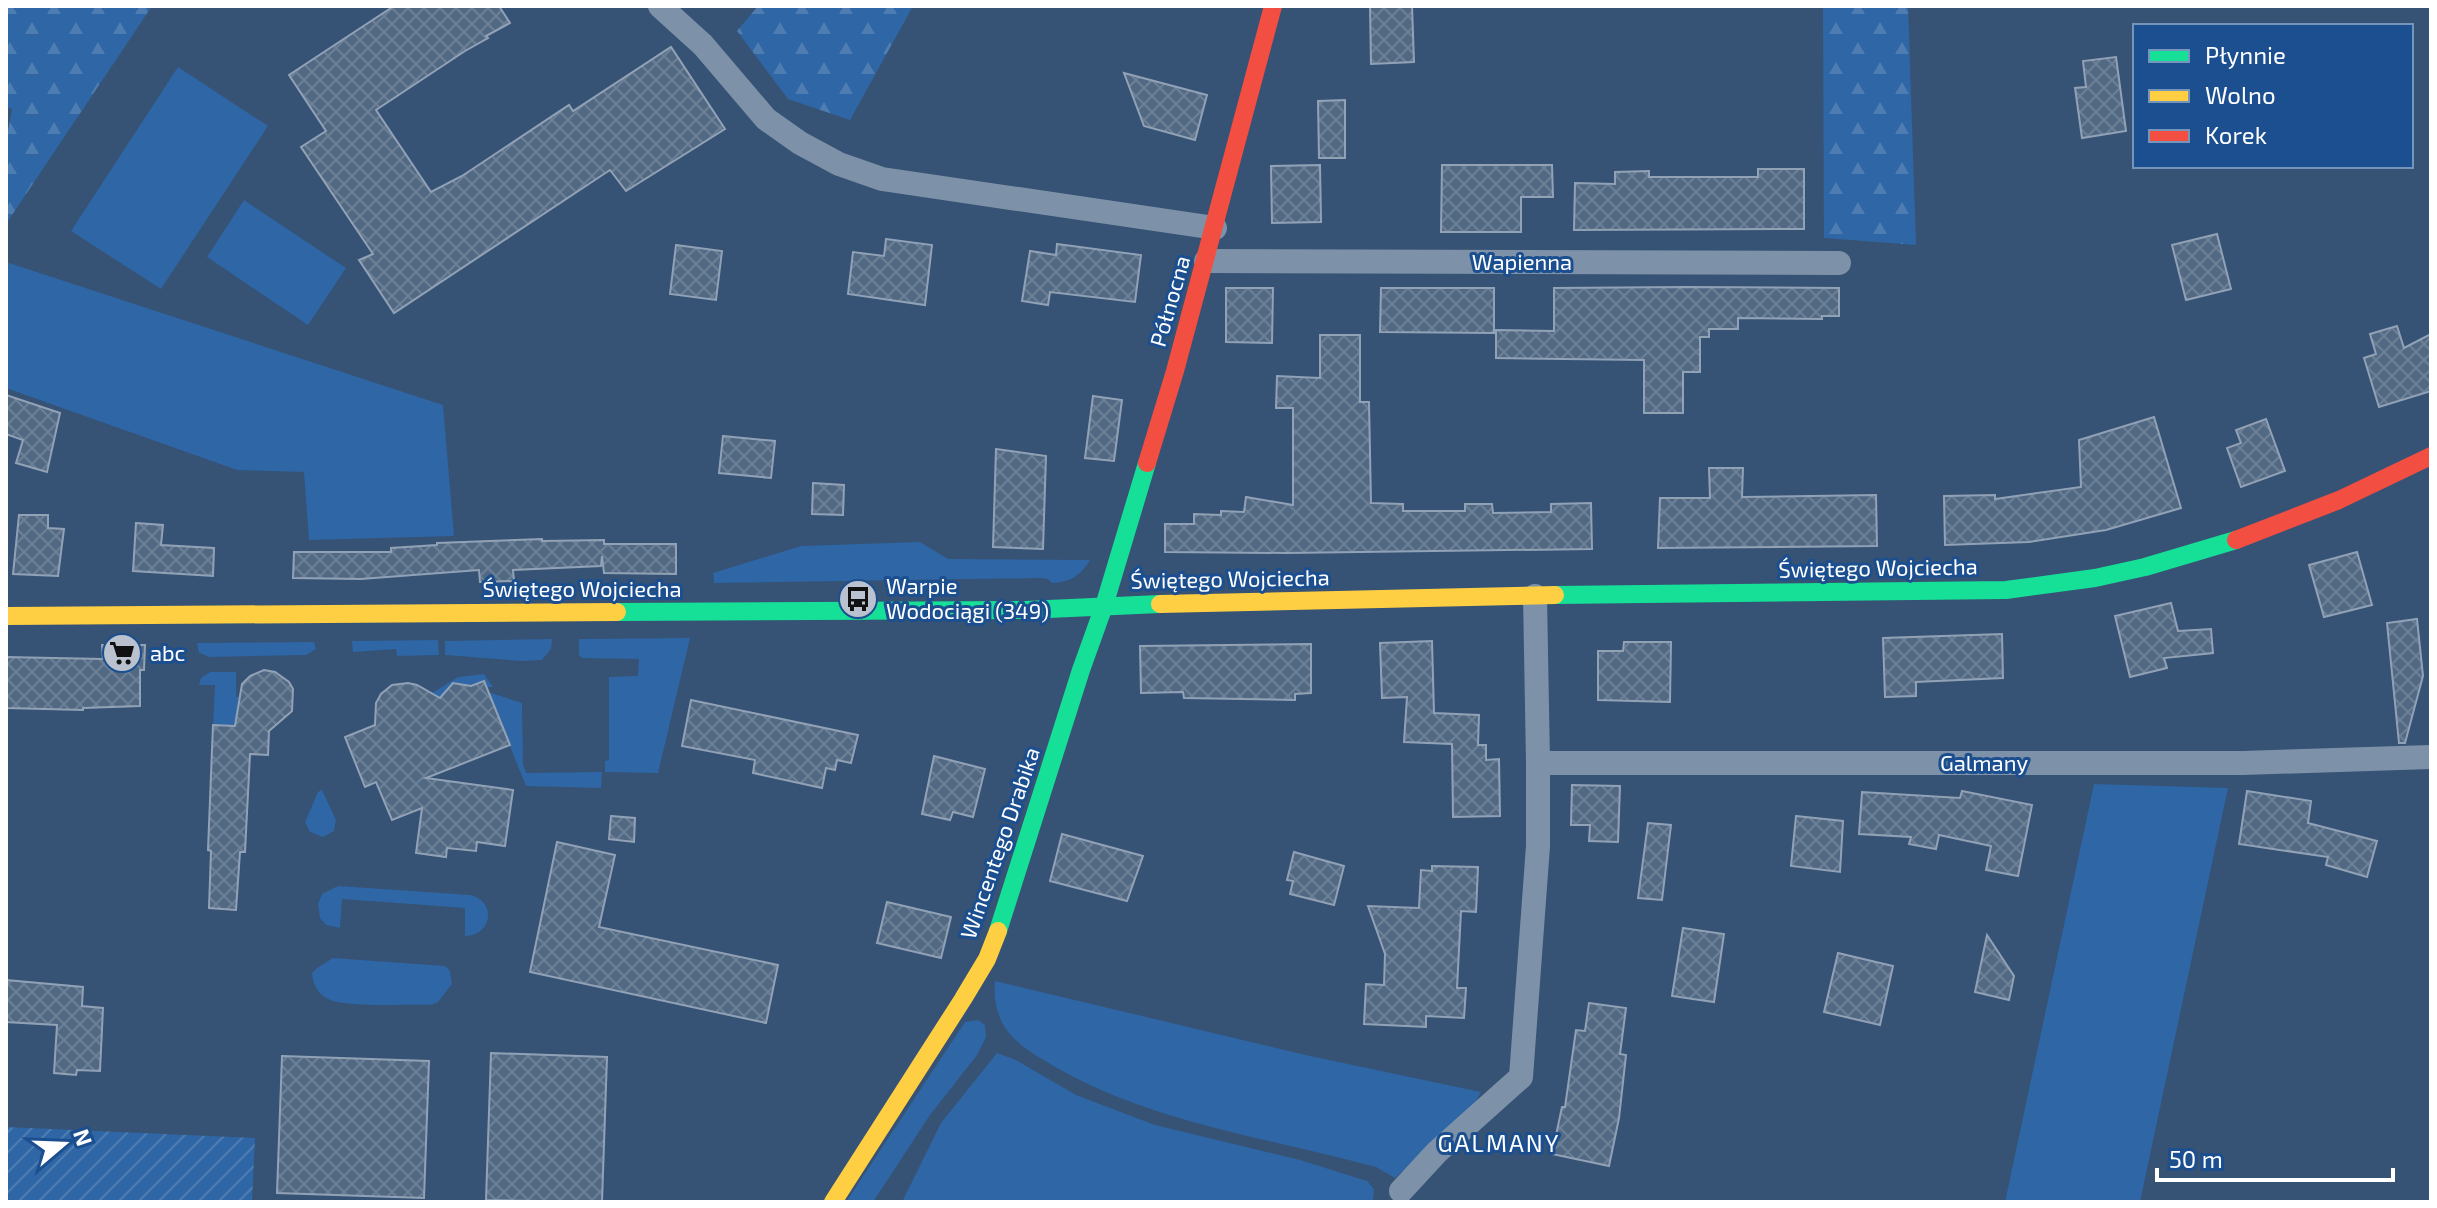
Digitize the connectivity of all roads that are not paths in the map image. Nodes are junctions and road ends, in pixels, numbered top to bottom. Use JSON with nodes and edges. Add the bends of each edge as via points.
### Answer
{"nodes":[{"id":1,"x":660,"y":6,"type":"edge"},
{"id":2,"x":1273,"y":6,"type":"edge"},
{"id":3,"x":1215,"y":228,"type":"junction"},
{"id":4,"x":1206,"y":261,"type":"junction"},
{"id":5,"x":1839,"y":263,"type":"dead end"},
{"id":6,"x":2431,"y":456,"type":"edge"},
{"id":7,"x":1535,"y":596,"type":"junction"},
{"id":8,"x":1104,"y":606,"type":"junction"},
{"id":9,"x":6,"y":616,"type":"edge"},
{"id":10,"x":2431,"y":757,"type":"edge"},
{"id":11,"x":1538,"y":763,"type":"junction"},
{"id":12,"x":1401,"y":1191,"type":"dead end"},
{"id":13,"x":833,"y":1202,"type":"edge"}],
"edges":[{"from":1,"to":3,"type":"street","via":[[703,45],[766,119],[839,164],[882,179]]},
{"from":2,"to":3,"type":"street","name":"Północna"},
{"from":3,"to":4,"type":"street","name":"Północna"},
{"from":4,"to":5,"type":"street","name":"Wapienna"},
{"from":4,"to":8,"type":"street","name":"Północna"},
{"from":6,"to":7,"type":"street","name":"Świętego Wojciecha","via":[[2252,535],[2043,587]]},
{"from":7,"to":8,"type":"street","name":"Świętego Wojciecha"},
{"from":7,"to":11,"type":"street"},
{"from":8,"to":9,"type":"street","name":"Świętego Wojciecha"},
{"from":8,"to":13,"type":"street","name":"Wincentego Drabika","via":[[987,959]]},
{"from":10,"to":11,"type":"street","name":"Galmany","via":[[2243,763]]},
{"from":11,"to":12,"type":"street","via":[[1538,846],[1521,1077]]}]}
